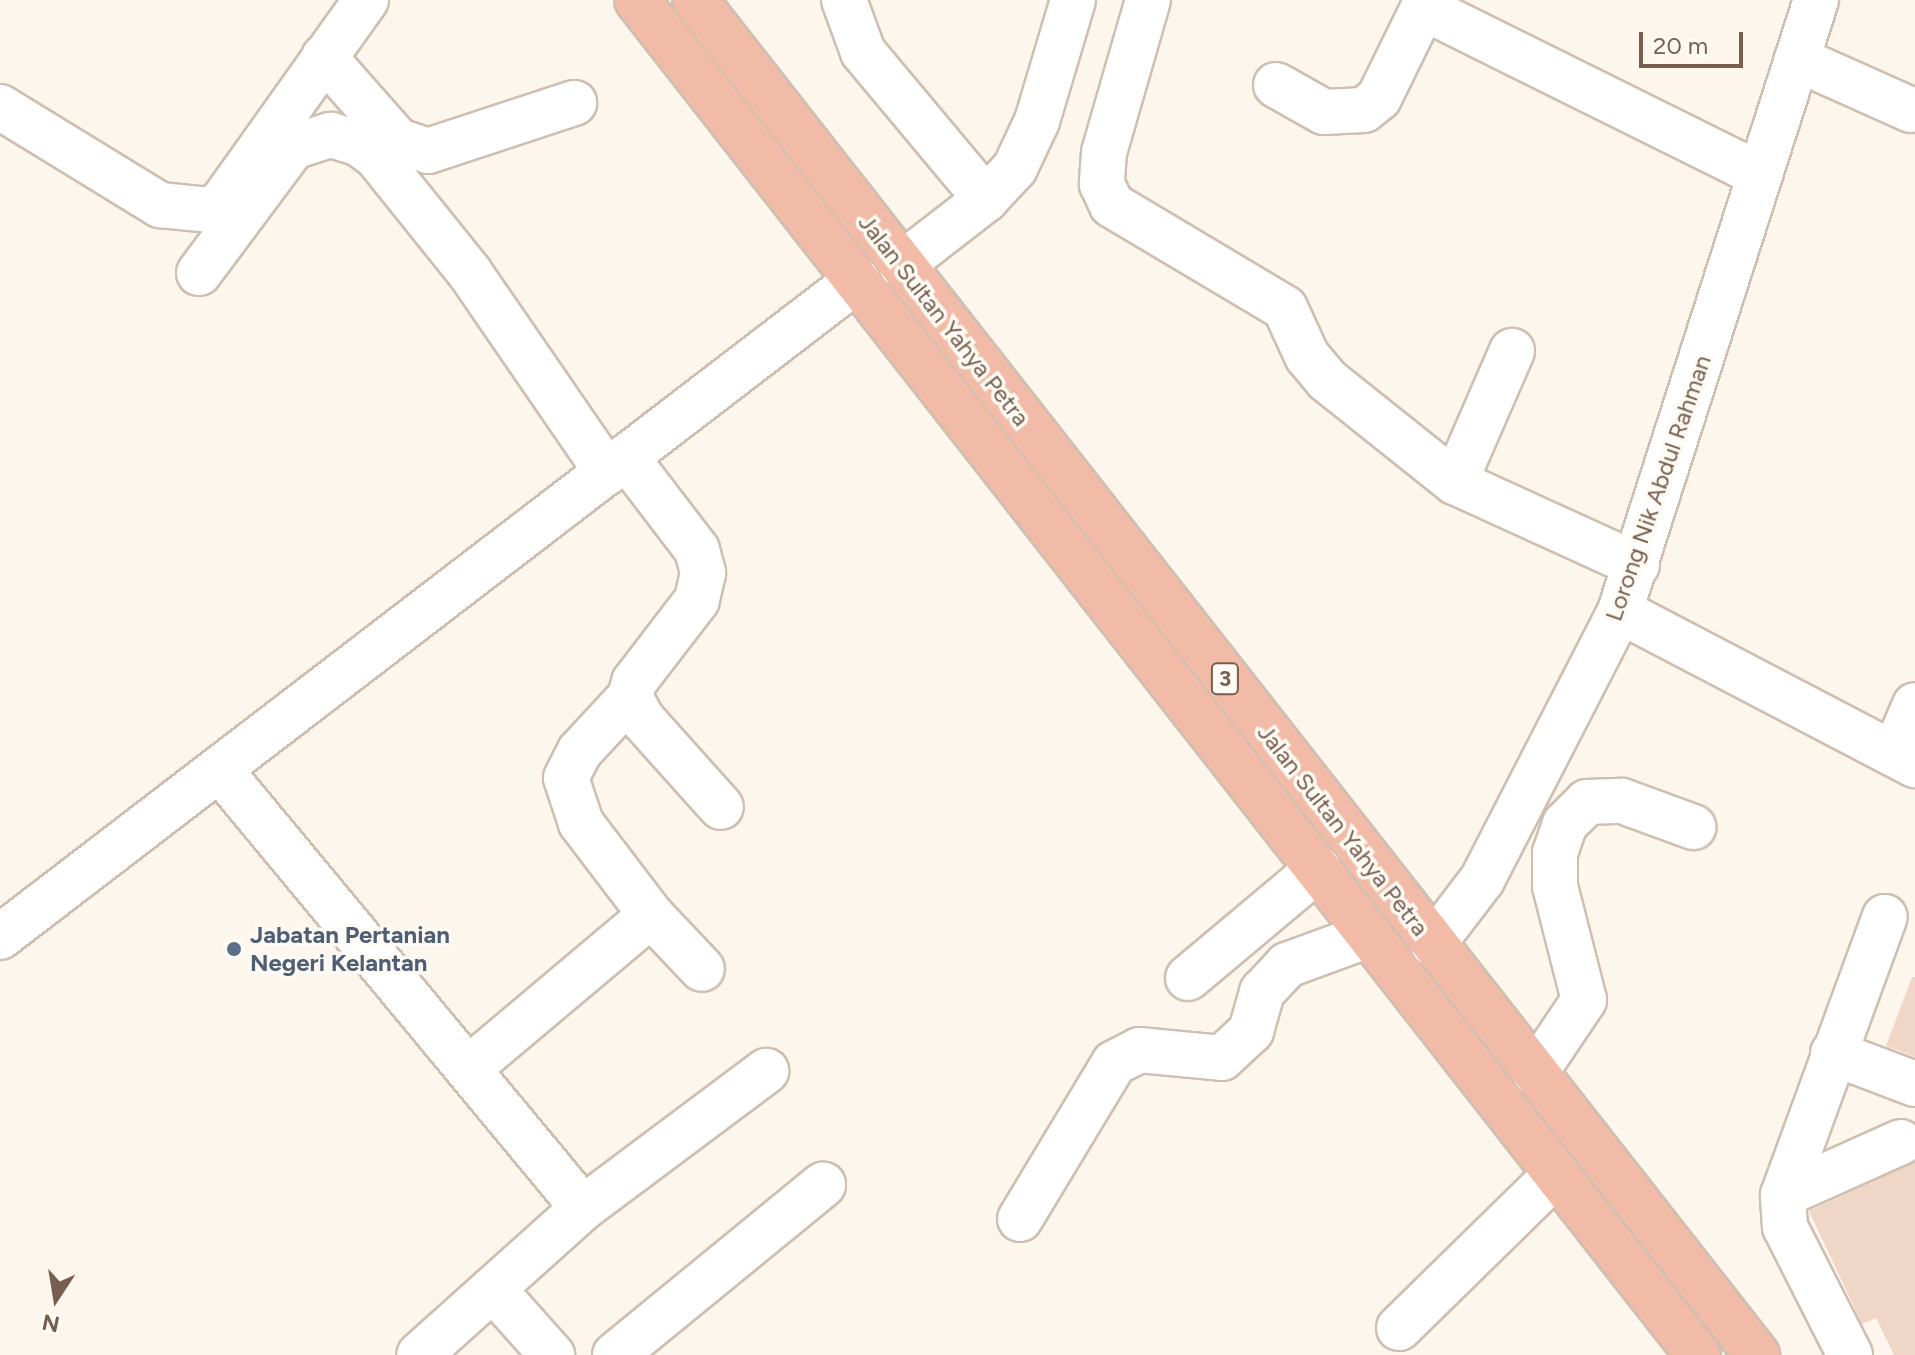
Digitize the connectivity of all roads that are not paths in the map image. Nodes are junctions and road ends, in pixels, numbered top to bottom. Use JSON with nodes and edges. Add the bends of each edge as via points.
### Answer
{"nodes":[{"id":1,"x":366,"y":0,"type":"edge"},
{"id":2,"x":637,"y":0,"type":"edge"},
{"id":3,"x":695,"y":0,"type":"edge"},
{"id":4,"x":844,"y":0,"type":"edge"},
{"id":5,"x":1073,"y":0,"type":"edge"},
{"id":6,"x":1148,"y":0,"type":"edge"},
{"id":7,"x":1816,"y":0,"type":"edge"},
{"id":8,"x":1425,"y":4,"type":"edge"},
{"id":9,"x":324,"y":57,"type":"junction"},
{"id":10,"x":1797,"y":59,"type":"junction"},
{"id":11,"x":1276,"y":85,"type":"dead end"},
{"id":12,"x":574,"y":103,"type":"dead end"},
{"id":13,"x":0,"y":107,"type":"edge"},
{"id":14,"x":1911,"y":110,"type":"dead end"},
{"id":15,"x":1760,"y":175,"type":"junction"},
{"id":16,"x":986,"y":199,"type":"junction"},
{"id":17,"x":901,"y":265,"type":"junction"},
{"id":18,"x":199,"y":273,"type":"dead end"},
{"id":19,"x":857,"y":280,"type":"junction"},
{"id":20,"x":1512,"y":351,"type":"dead end"},
{"id":21,"x":617,"y":464,"type":"junction"},
{"id":22,"x":1455,"y":482,"type":"junction"},
{"id":23,"x":1637,"y":565,"type":"junction"},
{"id":24,"x":1620,"y":611,"type":"junction"},
{"id":25,"x":630,"y":697,"type":"junction"},
{"id":26,"x":1915,"y":705,"type":"edge"},
{"id":27,"x":1905,"y":759,"type":"edge"},
{"id":28,"x":219,"y":769,"type":"junction"},
{"id":29,"x":721,"y":807,"type":"dead end"},
{"id":30,"x":1693,"y":827,"type":"dead end"},
{"id":31,"x":1318,"y":869,"type":"junction"},
{"id":32,"x":651,"y":915,"type":"junction"},
{"id":33,"x":1885,"y":917,"type":"dead end"},
{"id":34,"x":1369,"y":935,"type":"junction"},
{"id":35,"x":0,"y":937,"type":"edge"},
{"id":36,"x":1433,"y":944,"type":"junction"},
{"id":37,"x":702,"y":969,"type":"dead end"},
{"id":38,"x":1188,"y":978,"type":"dead end"},
{"id":39,"x":1833,"y":1053,"type":"junction"},
{"id":40,"x":468,"y":1069,"type":"junction"},
{"id":41,"x":766,"y":1071,"type":"dead end"},
{"id":42,"x":1535,"y":1073,"type":"junction"},
{"id":43,"x":1915,"y":1084,"type":"edge"},
{"id":44,"x":1901,"y":1142,"type":"dead end"},
{"id":45,"x":1556,"y":1174,"type":"junction"},
{"id":46,"x":823,"y":1185,"type":"dead end"},
{"id":47,"x":1783,"y":1195,"type":"junction"},
{"id":48,"x":583,"y":1208,"type":"junction"},
{"id":49,"x":1020,"y":1219,"type":"dead end"},
{"id":50,"x":493,"y":1289,"type":"junction"},
{"id":51,"x":1399,"y":1328,"type":"dead end"},
{"id":52,"x":419,"y":1355,"type":"edge"},
{"id":53,"x":552,"y":1355,"type":"edge"},
{"id":54,"x":615,"y":1355,"type":"edge"},
{"id":55,"x":1698,"y":1355,"type":"edge"},
{"id":56,"x":1757,"y":1355,"type":"edge"},
{"id":57,"x":1850,"y":1355,"type":"edge"}],
"edges":[{"from":1,"to":9,"type":"street"},
{"from":2,"to":19,"type":"highway","name":"Jalan Sultan Yahya Petra","number":"3"},
{"from":3,"to":17,"type":"highway","name":"Jalan Sultan Yahya Petra","number":"3"},
{"from":4,"to":16,"type":"street","via":[[863,52]]},
{"from":5,"to":16,"type":"street","via":[[1037,121],[1015,168]]},
{"from":6,"to":22,"type":"street","via":[[1104,152],[1102,184],[1112,205],[1285,308],[1307,356],[1327,380]]},
{"from":7,"to":10,"type":"street","name":"Lorong Nik Abdul Rahman"},
{"from":8,"to":11,"type":"street","via":[[1379,98],[1364,110],[1324,112]]},
{"from":8,"to":15,"type":"street"},
{"from":9,"to":12,"type":"street","via":[[398,141],[428,151]]},
{"from":9,"to":13,"type":"street","via":[[222,202],[195,212],[160,205]]},
{"from":10,"to":14,"type":"street"},
{"from":10,"to":15,"type":"street","name":"Lorong Nik Abdul Rahman"},
{"from":15,"to":23,"type":"street","name":"Lorong Nik Abdul Rahman"},
{"from":16,"to":17,"type":"street"},
{"from":17,"to":36,"type":"highway","name":"Jalan Sultan Yahya Petra","number":"3"},
{"from":18,"to":21,"type":"street","via":[[293,147],[331,135],[358,143],[376,156]]},
{"from":19,"to":21,"type":"street"},
{"from":19,"to":31,"type":"highway","name":"Jalan Sultan Yahya Petra","number":"3"},
{"from":20,"to":22,"type":"street"},
{"from":21,"to":25,"type":"street","via":[[697,550],[703,573],[697,600],[634,682]]},
{"from":21,"to":28,"type":"street"},
{"from":22,"to":23,"type":"street"},
{"from":23,"to":24,"type":"street","name":"Lorong Nik Abdul Rahman"},
{"from":24,"to":27,"type":"street"},
{"from":24,"to":36,"type":"street","name":"Lorong Nik Abdul Rahman","via":[[1482,880]]},
{"from":25,"to":29,"type":"street","via":[[642,719]]},
{"from":25,"to":32,"type":"street","via":[[580,751],[566,778],[581,823]]},
{"from":26,"to":27,"type":"street"},
{"from":28,"to":35,"type":"street"},
{"from":28,"to":40,"type":"street"},
{"from":30,"to":42,"type":"street","via":[[1622,801],[1587,802],[1565,824],[1555,853],[1555,886],[1584,1000]]},
{"from":31,"to":34,"type":"highway","name":"Jalan Sultan Yahya Petra","number":"3"},
{"from":31,"to":38,"type":"street"},
{"from":32,"to":37,"type":"street"},
{"from":32,"to":40,"type":"street"},
{"from":33,"to":39,"type":"street"},
{"from":34,"to":45,"type":"highway","name":"Jalan Sultan Yahya Petra","number":"3"},
{"from":34,"to":49,"type":"street","via":[[1287,965],[1262,992],[1251,1031],[1222,1058],[1139,1050],[1114,1063]]},
{"from":36,"to":42,"type":"highway","name":"Jalan Sultan Yahya Petra","number":"3"},
{"from":39,"to":43,"type":"street"},
{"from":39,"to":47,"type":"street"},
{"from":40,"to":48,"type":"street"},
{"from":41,"to":48,"type":"street"},
{"from":42,"to":56,"type":"highway","name":"Jalan Sultan Yahya Petra","number":"3"},
{"from":44,"to":47,"type":"street"},
{"from":45,"to":51,"type":"street"},
{"from":45,"to":55,"type":"highway","name":"Jalan Sultan Yahya Petra","number":"3"},
{"from":46,"to":54,"type":"street"},
{"from":47,"to":57,"type":"street","via":[[1785,1227]]},
{"from":48,"to":50,"type":"street"},
{"from":50,"to":52,"type":"street"},
{"from":50,"to":53,"type":"street"}]}
